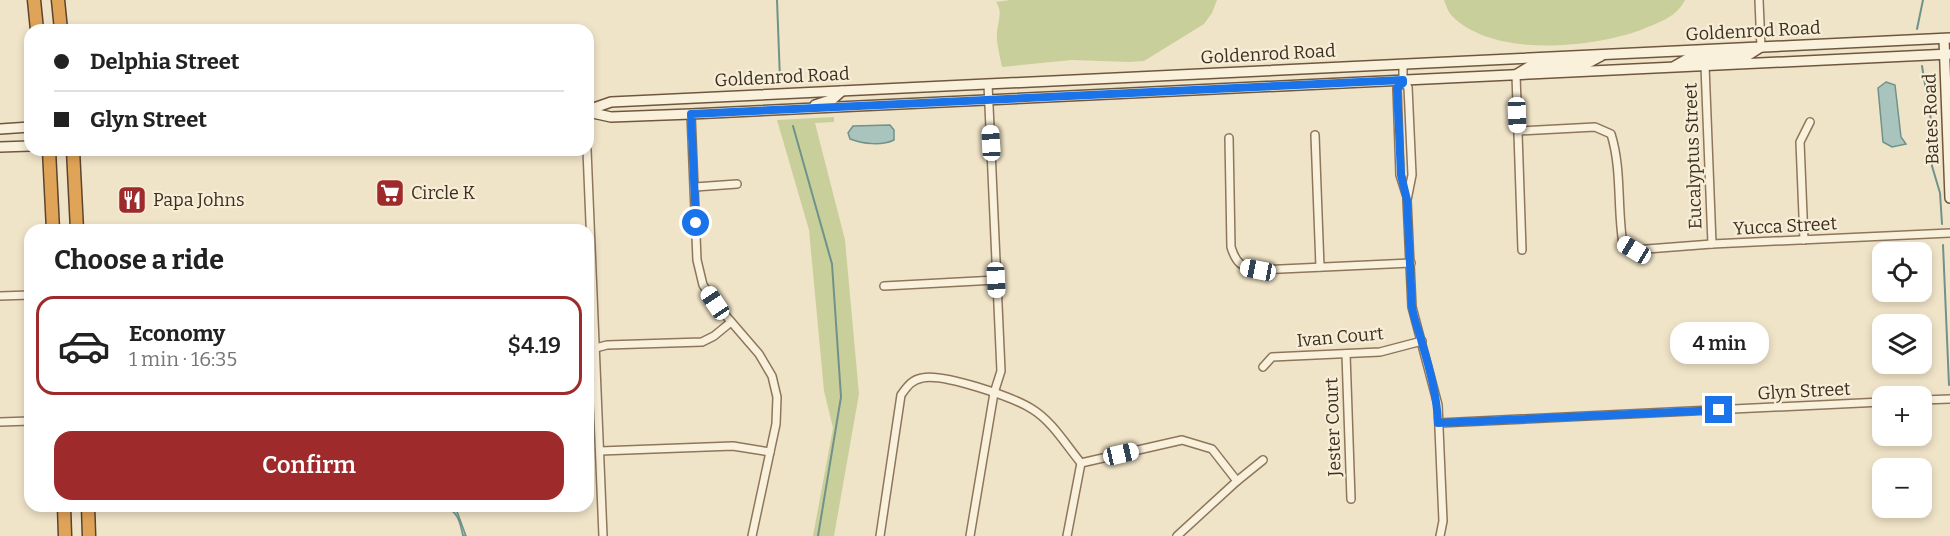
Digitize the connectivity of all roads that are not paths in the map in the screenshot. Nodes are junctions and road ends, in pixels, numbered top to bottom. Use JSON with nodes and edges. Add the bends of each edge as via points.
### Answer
{"nodes":[{"id":1,"x":34,"y":0,"type":"edge"},
{"id":2,"x":58,"y":0,"type":"edge"},
{"id":3,"x":1759,"y":0,"type":"edge"},
{"id":4,"x":36,"y":24,"type":"edge"},
{"id":5,"x":60,"y":24,"type":"edge"},
{"id":6,"x":1947,"y":38,"type":"edge"},
{"id":7,"x":1761,"y":47,"type":"junction"},
{"id":8,"x":1603,"y":54,"type":"junction"},
{"id":9,"x":1947,"y":54,"type":"edge"},
{"id":10,"x":1402,"y":64,"type":"junction"},
{"id":11,"x":1704,"y":66,"type":"junction"},
{"id":12,"x":1670,"y":68,"type":"junction"},
{"id":13,"x":1516,"y":75,"type":"junction"},
{"id":14,"x":1403,"y":82,"type":"junction"},
{"id":15,"x":988,"y":84,"type":"junction"},
{"id":16,"x":842,"y":91,"type":"junction"},
{"id":17,"x":989,"y":101,"type":"junction"},
{"id":18,"x":594,"y":109,"type":"edge"},
{"id":19,"x":804,"y":109,"type":"junction"},
{"id":20,"x":594,"y":113,"type":"edge"},
{"id":21,"x":691,"y":114,"type":"junction"},
{"id":22,"x":1810,"y":122,"type":"dead end"},
{"id":23,"x":24,"y":128,"type":"edge"},
{"id":24,"x":0,"y":129,"type":"edge"},
{"id":25,"x":1518,"y":131,"type":"junction"},
{"id":26,"x":1315,"y":135,"type":"dead end"},
{"id":27,"x":1229,"y":138,"type":"dead end"},
{"id":28,"x":24,"y":146,"type":"edge"},
{"id":29,"x":0,"y":147,"type":"edge"},
{"id":30,"x":49,"y":156,"type":"edge"},
{"id":31,"x":73,"y":156,"type":"edge"},
{"id":32,"x":587,"y":156,"type":"edge"},
{"id":33,"x":737,"y":184,"type":"dead end"},
{"id":34,"x":695,"y":187,"type":"junction"},
{"id":35,"x":1950,"y":198,"type":"edge"},
{"id":36,"x":1407,"y":200,"type":"junction"},
{"id":37,"x":53,"y":224,"type":"edge"},
{"id":38,"x":77,"y":224,"type":"edge"},
{"id":39,"x":589,"y":224,"type":"edge"},
{"id":40,"x":1950,"y":233,"type":"edge"},
{"id":41,"x":1804,"y":240,"type":"junction"},
{"id":42,"x":1712,"y":244,"type":"junction"},
{"id":43,"x":1522,"y":250,"type":"dead end"},
{"id":44,"x":1411,"y":263,"type":"junction"},
{"id":45,"x":1320,"y":267,"type":"junction"},
{"id":46,"x":996,"y":280,"type":"junction"},
{"id":47,"x":884,"y":286,"type":"dead end"},
{"id":48,"x":24,"y":295,"type":"edge"},
{"id":49,"x":0,"y":296,"type":"edge"},
{"id":50,"x":731,"y":322,"type":"junction"},
{"id":51,"x":1422,"y":341,"type":"junction"},
{"id":52,"x":594,"y":348,"type":"edge"},
{"id":53,"x":1346,"y":354,"type":"junction"},
{"id":54,"x":1263,"y":367,"type":"dead end"},
{"id":55,"x":594,"y":374,"type":"edge"},
{"id":56,"x":994,"y":393,"type":"junction"},
{"id":57,"x":1950,"y":399,"type":"edge"},
{"id":58,"x":1932,"y":400,"type":"edge"},
{"id":59,"x":1872,"y":402,"type":"edge"},
{"id":60,"x":24,"y":421,"type":"edge"},
{"id":61,"x":0,"y":422,"type":"edge"},
{"id":62,"x":1438,"y":423,"type":"junction"},
{"id":63,"x":600,"y":451,"type":"junction"},
{"id":64,"x":770,"y":452,"type":"junction"},
{"id":65,"x":1263,"y":460,"type":"dead end"},
{"id":66,"x":1081,"y":463,"type":"junction"},
{"id":67,"x":1237,"y":481,"type":"junction"},
{"id":68,"x":1351,"y":499,"type":"dead end"},
{"id":69,"x":64,"y":512,"type":"edge"},
{"id":70,"x":88,"y":512,"type":"edge"},
{"id":71,"x":65,"y":536,"type":"edge"},
{"id":72,"x":89,"y":536,"type":"edge"},
{"id":73,"x":603,"y":536,"type":"edge"},
{"id":74,"x":752,"y":536,"type":"edge"},
{"id":75,"x":880,"y":536,"type":"edge"},
{"id":76,"x":970,"y":536,"type":"edge"},
{"id":77,"x":1067,"y":536,"type":"edge"},
{"id":78,"x":1177,"y":536,"type":"edge"},
{"id":79,"x":1440,"y":536,"type":"edge"}],
"edges":[{"from":1,"to":4,"type":"highway"},
{"from":2,"to":5,"type":"highway"},
{"from":3,"to":7,"type":"street"},
{"from":6,"to":7,"type":"main road","name":"Goldenrod Road"},
{"from":6,"to":9,"type":"main road","name":"Bates Road"},
{"from":7,"to":8,"type":"main road","name":"Goldenrod Road"},
{"from":7,"to":12,"type":"main road","via":[[1747,56],[1689,58]]},
{"from":8,"to":10,"type":"main road","name":"Goldenrod Road"},
{"from":8,"to":13,"type":"main road","via":[[1588,63],[1530,66]]},
{"from":9,"to":11,"type":"main road","name":"Goldenrod Road"},
{"from":9,"to":35,"type":"main road","name":"Bates Road"},
{"from":10,"to":14,"type":"street"},
{"from":10,"to":15,"type":"main road","name":"Goldenrod Road"},
{"from":11,"to":12,"type":"main road","name":"Goldenrod Road"},
{"from":11,"to":42,"type":"street","name":"Eucalyptus Street"},
{"from":12,"to":13,"type":"main road","name":"Goldenrod Road"},
{"from":13,"to":14,"type":"main road","name":"Goldenrod Road"},
{"from":13,"to":25,"type":"street"},
{"from":14,"to":17,"type":"main road","name":"Goldenrod Road"},
{"from":14,"to":36,"type":"street","via":[[1408,87],[1412,175]]},
{"from":14,"to":36,"type":"street","via":[[1397,88],[1401,175]]},
{"from":15,"to":16,"type":"main road","name":"Goldenrod Road"},
{"from":15,"to":17,"type":"street"},
{"from":16,"to":18,"type":"main road","name":"Goldenrod Road","via":[[611,102]]},
{"from":16,"to":19,"type":"main road","via":[[833,99]]},
{"from":17,"to":19,"type":"main road","name":"Goldenrod Road"},
{"from":17,"to":46,"type":"street"},
{"from":19,"to":21,"type":"main road","name":"Goldenrod Road"},
{"from":20,"to":21,"type":"main road","name":"Goldenrod Road","via":[[611,117]]},
{"from":21,"to":34,"type":"street"},
{"from":22,"to":41,"type":"street","via":[[1800,142]]},
{"from":23,"to":24,"type":"main road"},
{"from":25,"to":42,"type":"street","name":"Yucca Street","via":[[1595,127],[1611,134],[1616,149],[1623,244],[1634,250]]},
{"from":25,"to":43,"type":"street"},
{"from":26,"to":45,"type":"street"},
{"from":27,"to":45,"type":"street","via":[[1234,258],[1244,267],[1258,270]]},
{"from":28,"to":29,"type":"main road"},
{"from":30,"to":37,"type":"highway"},
{"from":31,"to":38,"type":"highway"},
{"from":32,"to":39,"type":"street"},
{"from":33,"to":34,"type":"street"},
{"from":34,"to":50,"type":"street","via":[[697,260],[703,285]]},
{"from":36,"to":44,"type":"street"},
{"from":40,"to":41,"type":"street","name":"Yucca Street"},
{"from":41,"to":42,"type":"street","name":"Yucca Street"},
{"from":44,"to":45,"type":"street"},
{"from":44,"to":51,"type":"street","via":[[1412,307]]},
{"from":46,"to":47,"type":"street"},
{"from":46,"to":56,"type":"street","via":[[1001,371]]},
{"from":48,"to":49,"type":"street"},
{"from":50,"to":52,"type":"street","via":[[702,342]]},
{"from":50,"to":64,"type":"street","via":[[772,376],[777,406]]},
{"from":51,"to":53,"type":"street","name":"Ivan Court","via":[[1380,352]]},
{"from":51,"to":62,"type":"street"},
{"from":53,"to":54,"type":"street","name":"Ivan Court","via":[[1272,357]]},
{"from":53,"to":68,"type":"street","name":"Jester Court"},
{"from":55,"to":63,"type":"street"},
{"from":56,"to":66,"type":"street","via":[[1031,408],[1045,419]]},
{"from":56,"to":75,"type":"street","via":[[942,378],[922,378],[910,383],[902,395]]},
{"from":56,"to":76,"type":"street"},
{"from":57,"to":58,"type":"street"},
{"from":59,"to":62,"type":"street","name":"Glyn Street"},
{"from":60,"to":61,"type":"street"},
{"from":62,"to":79,"type":"street","via":[[1443,521]]},
{"from":63,"to":64,"type":"street","via":[[733,446]]},
{"from":63,"to":73,"type":"street"},
{"from":64,"to":74,"type":"street"},
{"from":65,"to":67,"type":"street"},
{"from":66,"to":67,"type":"street","via":[[1182,440],[1212,449]]},
{"from":66,"to":77,"type":"street"},
{"from":67,"to":78,"type":"street"},
{"from":69,"to":71,"type":"highway"},
{"from":70,"to":72,"type":"highway"}]}
